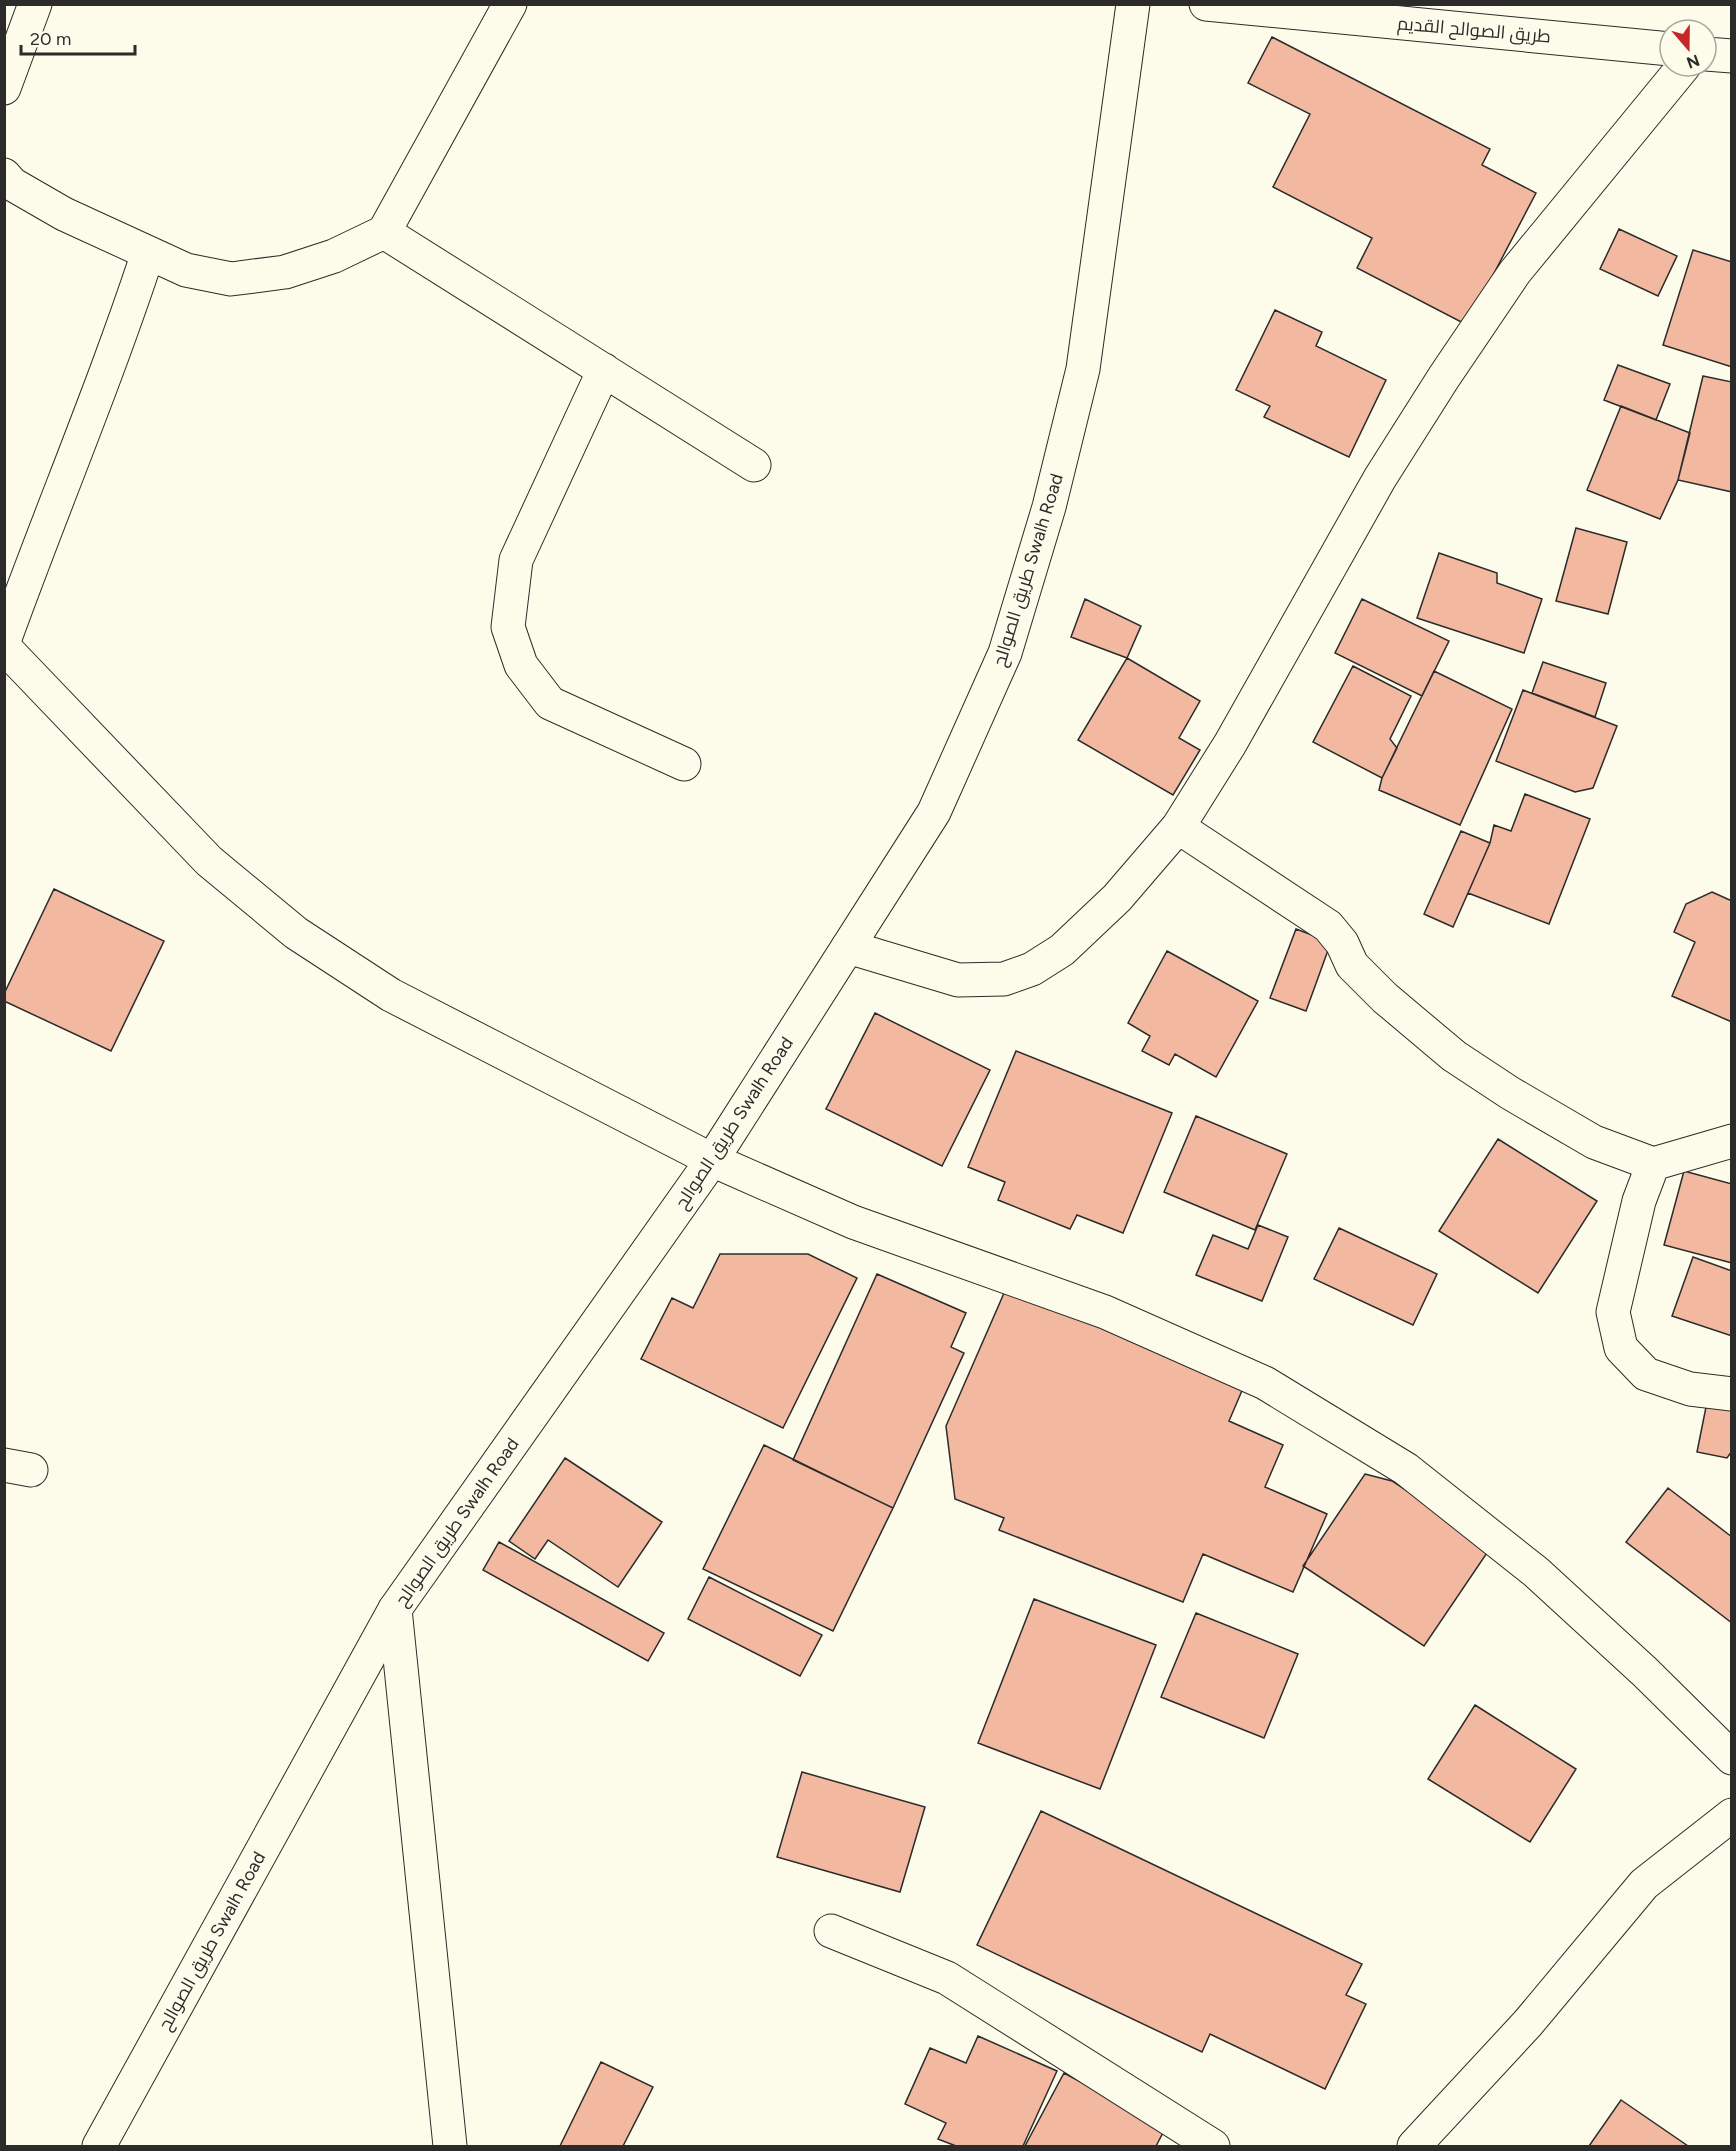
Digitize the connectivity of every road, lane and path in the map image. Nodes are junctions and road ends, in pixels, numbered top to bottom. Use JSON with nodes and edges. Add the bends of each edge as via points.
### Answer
{"nodes":[{"id":1,"x":35,"y":4,"type":"edge"},
{"id":2,"x":510,"y":4,"type":"edge"},
{"id":3,"x":1133,"y":4,"type":"edge"},
{"id":4,"x":1206,"y":4,"type":"edge"},
{"id":5,"x":1658,"y":49,"type":"edge"},
{"id":6,"x":1674,"y":78,"type":"edge"},
{"id":7,"x":4,"y":88,"type":"edge"},
{"id":8,"x":4,"y":175,"type":"edge"},
{"id":9,"x":384,"y":232,"type":"junction"},
{"id":10,"x":148,"y":253,"type":"junction"},
{"id":11,"x":604,"y":370,"type":"junction"},
{"id":12,"x":754,"y":465,"type":"dead end"},
{"id":13,"x":4,"y":641,"type":"edge"},
{"id":14,"x":4,"y":647,"type":"edge"},
{"id":15,"x":684,"y":764,"type":"dead end"},
{"id":16,"x":1178,"y":827,"type":"junction"},
{"id":17,"x":848,"y":947,"type":"junction"},
{"id":18,"x":1731,"y":1141,"type":"edge"},
{"id":19,"x":712,"y":1160,"type":"junction"},
{"id":20,"x":1653,"y":1164,"type":"junction"},
{"id":21,"x":1731,"y":1394,"type":"edge"},
{"id":22,"x":395,"y":1609,"type":"junction"},
{"id":23,"x":1731,"y":1758,"type":"edge"},
{"id":24,"x":1731,"y":1815,"type":"edge"},
{"id":25,"x":831,"y":1931,"type":"dead end"},
{"id":26,"x":99,"y":2146,"type":"edge"},
{"id":27,"x":450,"y":2146,"type":"edge"},
{"id":28,"x":1213,"y":2146,"type":"edge"},
{"id":29,"x":1414,"y":2146,"type":"edge"}],
"edges":[{"from":1,"to":7,"type":"street"},
{"from":2,"to":9,"type":"street"},
{"from":3,"to":17,"type":"street","name":"طريق الصوالح Swalh Road","via":[[1083,369],[1049,507],[1005,653],[934,812]]},
{"from":4,"to":5,"type":"street","name":"طريق الصوالح القديم"},
{"from":6,"to":16,"type":"street","via":[[1515,272],[1444,377],[1380,478],[1230,744]]},
{"from":8,"to":10,"type":"street","via":[[12,184],[64,214]]},
{"from":9,"to":10,"type":"street","via":[[334,256],[285,272],[231,279],[186,270]]},
{"from":9,"to":11,"type":"street"},
{"from":10,"to":13,"type":"street","via":[[117,346],[54,502]]},
{"from":11,"to":12,"type":"street"},
{"from":11,"to":15,"type":"street","via":[[516,560],[508,627],[521,665],[550,703]]},
{"from":14,"to":19,"type":"street","via":[[208,861],[296,933],[390,995]]},
{"from":16,"to":17,"type":"street","via":[[1117,898],[1062,950],[1032,969],[1004,979],[958,980]]},
{"from":16,"to":20,"type":"street","via":[[1328,926],[1342,943],[1352,965],[1384,998],[1454,1056],[1510,1094],[1594,1142]]},
{"from":17,"to":19,"type":"street","name":"طريق الصوالح Swalh Road"},
{"from":18,"to":20,"type":"street"},
{"from":19,"to":22,"type":"street","name":"طريق الصوالح Swalh Road"},
{"from":19,"to":23,"type":"street","via":[[853,1222],[1105,1312],[1265,1383],[1406,1469],[1536,1572]]},
{"from":20,"to":21,"type":"street","via":[[1639,1201],[1613,1312],[1621,1348],[1646,1374],[1690,1389]]},
{"from":22,"to":26,"type":"street","name":"طريق الصوالح Swalh Road"},
{"from":22,"to":27,"type":"street"},
{"from":24,"to":29,"type":"street","via":[[1644,1884],[1528,2023]]},
{"from":25,"to":28,"type":"street","via":[[947,1978]]}]}
